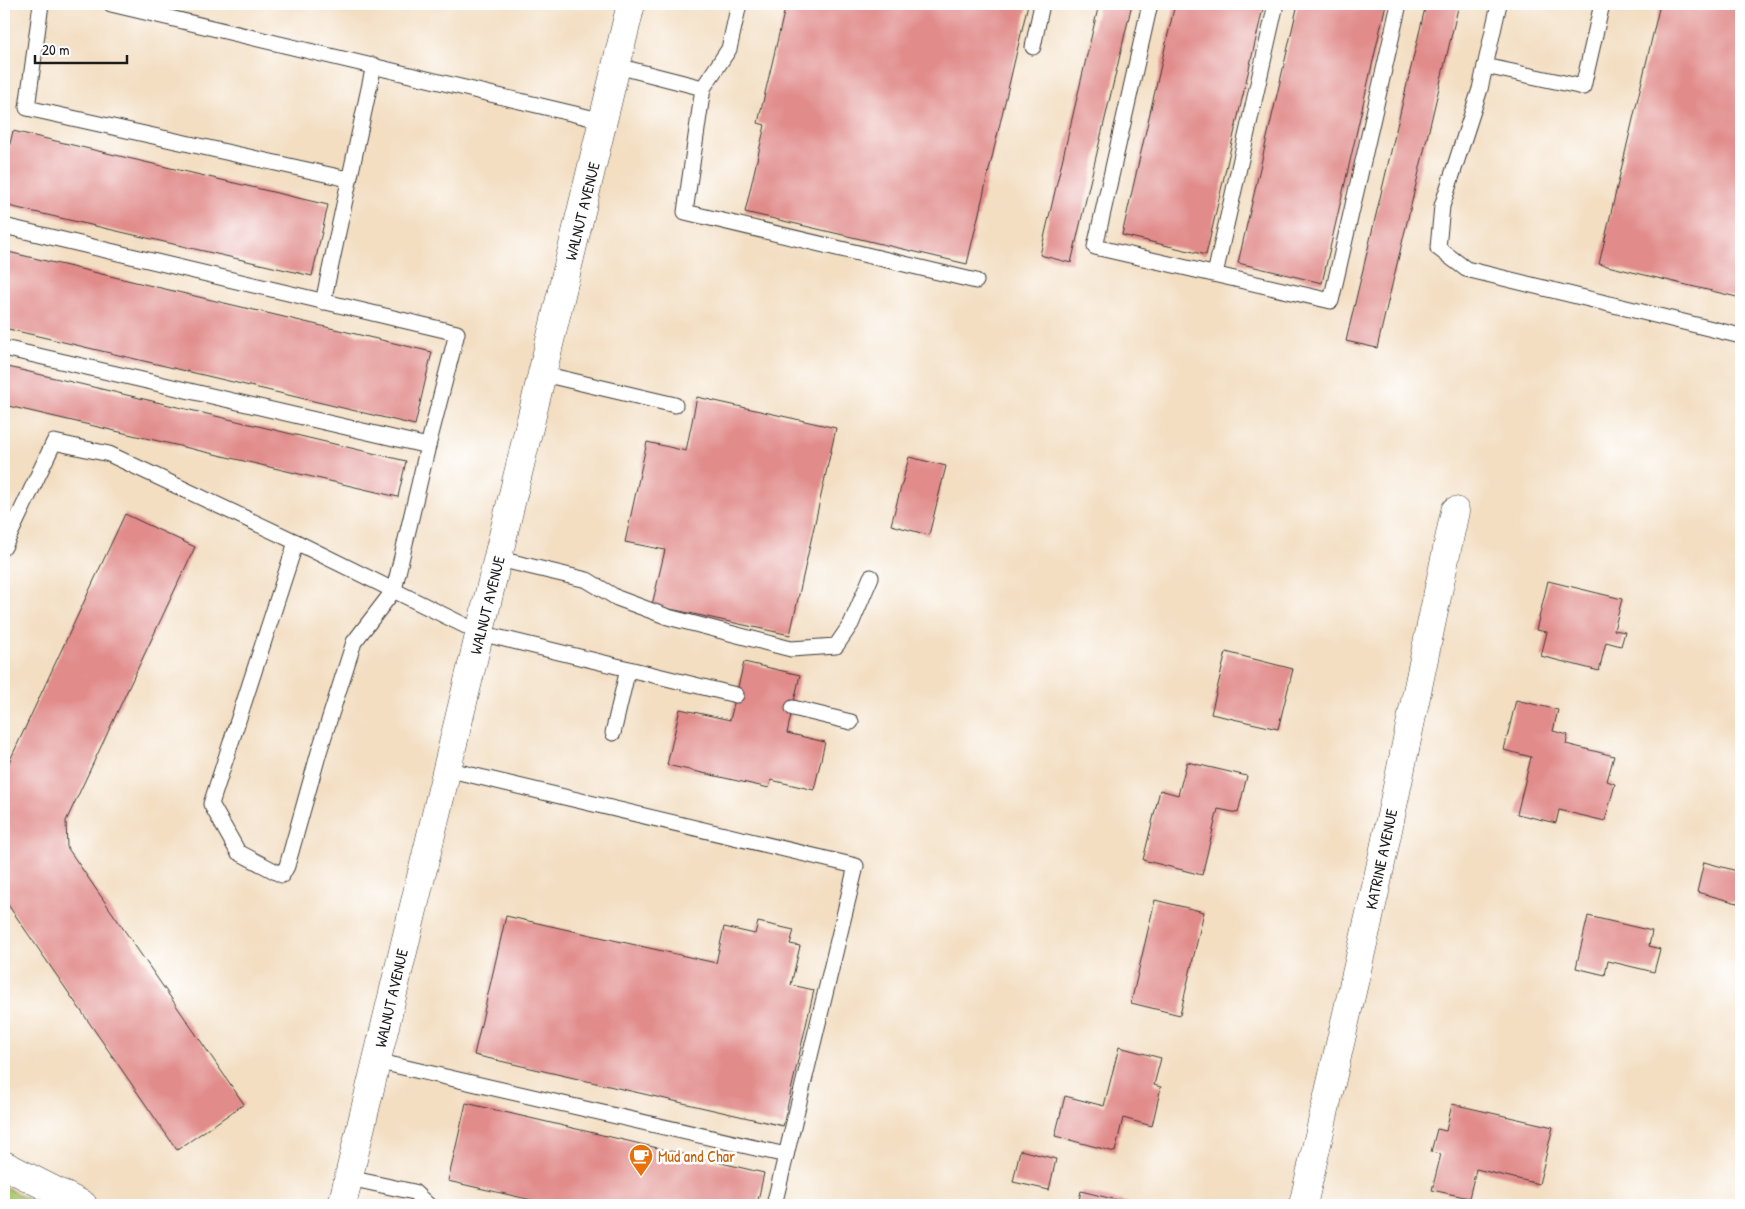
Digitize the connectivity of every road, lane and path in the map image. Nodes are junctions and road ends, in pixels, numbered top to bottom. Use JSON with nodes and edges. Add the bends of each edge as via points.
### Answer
{"nodes":[{"id":1,"x":41,"y":4,"type":"edge"},
{"id":2,"x":111,"y":4,"type":"edge"},
{"id":3,"x":631,"y":4,"type":"edge"},
{"id":4,"x":739,"y":4,"type":"edge"},
{"id":5,"x":1042,"y":4,"type":"edge"},
{"id":6,"x":1150,"y":4,"type":"edge"},
{"id":7,"x":1276,"y":4,"type":"edge"},
{"id":8,"x":1399,"y":4,"type":"edge"},
{"id":9,"x":1499,"y":4,"type":"edge"},
{"id":10,"x":1602,"y":4,"type":"edge"},
{"id":11,"x":1033,"y":47,"type":"dead end"},
{"id":12,"x":374,"y":65,"type":"junction"},
{"id":13,"x":617,"y":66,"type":"junction"},
{"id":14,"x":1485,"y":66,"type":"junction"},
{"id":15,"x":703,"y":88,"type":"junction"},
{"id":16,"x":604,"y":121,"type":"junction"},
{"id":17,"x":348,"y":179,"type":"junction"},
{"id":18,"x":4,"y":226,"type":"edge"},
{"id":19,"x":1215,"y":274,"type":"junction"},
{"id":20,"x":976,"y":281,"type":"dead end"},
{"id":21,"x":323,"y":302,"type":"junction"},
{"id":22,"x":1741,"y":336,"type":"edge"},
{"id":23,"x":4,"y":348,"type":"edge"},
{"id":24,"x":543,"y":374,"type":"junction"},
{"id":25,"x":675,"y":405,"type":"dead end"},
{"id":26,"x":428,"y":446,"type":"junction"},
{"id":27,"x":1455,"y":511,"type":"dead end"},
{"id":28,"x":296,"y":542,"type":"junction"},
{"id":29,"x":4,"y":547,"type":"edge"},
{"id":30,"x":499,"y":559,"type":"junction"},
{"id":31,"x":871,"y":577,"type":"dead end"},
{"id":32,"x":394,"y":590,"type":"junction"},
{"id":33,"x":480,"y":633,"type":"junction"},
{"id":34,"x":628,"y":669,"type":"junction"},
{"id":35,"x":736,"y":695,"type":"dead end"},
{"id":36,"x":793,"y":708,"type":"dead end"},
{"id":37,"x":851,"y":722,"type":"dead end"},
{"id":38,"x":613,"y":733,"type":"dead end"},
{"id":39,"x":446,"y":769,"type":"junction"},
{"id":40,"x":376,"y":1061,"type":"junction"},
{"id":41,"x":786,"y":1155,"type":"junction"},
{"id":42,"x":4,"y":1165,"type":"edge"},
{"id":43,"x":349,"y":1178,"type":"junction"},
{"id":44,"x":83,"y":1205,"type":"edge"},
{"id":45,"x":342,"y":1205,"type":"edge"},
{"id":46,"x":428,"y":1205,"type":"edge"},
{"id":47,"x":774,"y":1205,"type":"edge"},
{"id":48,"x":1303,"y":1205,"type":"edge"}],
"edges":[{"from":1,"to":17,"type":"lane","via":[[27,108]]},
{"from":2,"to":12,"type":"lane"},
{"from":3,"to":13,"type":"street","name":"WALNUT AVENUE"},
{"from":4,"to":15,"type":"lane","via":[[728,48]]},
{"from":5,"to":11,"type":"lane"},
{"from":6,"to":19,"type":"lane","via":[[1095,247]]},
{"from":7,"to":19,"type":"lane"},
{"from":8,"to":19,"type":"lane","via":[[1332,301]]},
{"from":9,"to":14,"type":"lane"},
{"from":10,"to":14,"type":"lane","via":[[1583,87]]},
{"from":12,"to":16,"type":"lane"},
{"from":12,"to":17,"type":"lane"},
{"from":13,"to":15,"type":"lane"},
{"from":13,"to":16,"type":"street","name":"WALNUT AVENUE"},
{"from":14,"to":22,"type":"lane","via":[[1442,206],[1438,248],[1466,269]]},
{"from":15,"to":20,"type":"lane","via":[[685,212]]},
{"from":16,"to":24,"type":"street","name":"WALNUT AVENUE"},
{"from":17,"to":21,"type":"lane"},
{"from":18,"to":21,"type":"lane"},
{"from":21,"to":26,"type":"lane","via":[[457,333]]},
{"from":23,"to":26,"type":"lane"},
{"from":24,"to":25,"type":"lane"},
{"from":24,"to":30,"type":"street","name":"WALNUT AVENUE"},
{"from":26,"to":32,"type":"lane"},
{"from":27,"to":48,"type":"street","name":"KATRINE AVENUE","via":[[1376,886]]},
{"from":28,"to":29,"type":"lane","via":[[110,454],[54,442]]},
{"from":28,"to":32,"type":"lane"},
{"from":28,"to":32,"type":"lane","via":[[211,804],[238,852],[282,875],[354,642]]},
{"from":30,"to":31,"type":"lane","via":[[587,580],[617,598],[668,617],[791,649],[836,646],[851,624]]},
{"from":30,"to":33,"type":"street","name":"WALNUT AVENUE"},
{"from":32,"to":33,"type":"lane"},
{"from":33,"to":34,"type":"lane"},
{"from":33,"to":39,"type":"street","name":"WALNUT AVENUE"},
{"from":34,"to":35,"type":"lane"},
{"from":34,"to":38,"type":"lane"},
{"from":36,"to":37,"type":"lane"},
{"from":39,"to":40,"type":"street","name":"WALNUT AVENUE"},
{"from":39,"to":41,"type":"lane","via":[[856,866]]},
{"from":40,"to":41,"type":"lane"},
{"from":40,"to":43,"type":"street","name":"WALNUT AVENUE"},
{"from":41,"to":47,"type":"lane"},
{"from":42,"to":44,"type":"street"},
{"from":43,"to":45,"type":"street","name":"WALNUT AVENUE"},
{"from":43,"to":46,"type":"lane","via":[[414,1192]]}]}
